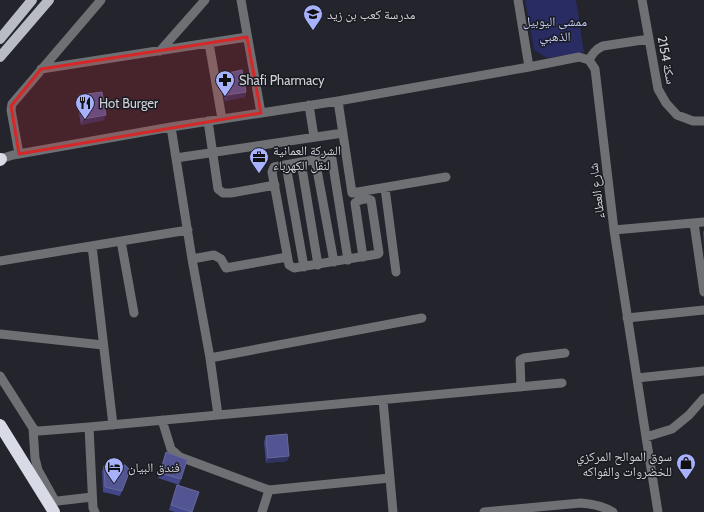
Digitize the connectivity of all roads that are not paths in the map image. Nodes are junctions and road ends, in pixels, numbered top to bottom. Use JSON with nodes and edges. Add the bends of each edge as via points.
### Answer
{"nodes":[{"id":1,"x":32,"y":0,"type":"edge"},
{"id":2,"x":49,"y":0,"type":"edge"},
{"id":3,"x":101,"y":0,"type":"edge"},
{"id":4,"x":204,"y":0,"type":"edge"},
{"id":5,"x":241,"y":0,"type":"edge"},
{"id":6,"x":518,"y":0,"type":"edge"},
{"id":7,"x":642,"y":0,"type":"edge"},
{"id":8,"x":247,"y":37,"type":"junction"},
{"id":9,"x":0,"y":38,"type":"edge"},
{"id":10,"x":649,"y":39,"type":"junction"},
{"id":11,"x":209,"y":43,"type":"junction"},
{"id":12,"x":160,"y":51,"type":"junction"},
{"id":13,"x":0,"y":57,"type":"edge"},
{"id":14,"x":589,"y":60,"type":"junction"},
{"id":15,"x":529,"y":67,"type":"junction"},
{"id":16,"x":41,"y":70,"type":"junction"},
{"id":17,"x":338,"y":101,"type":"junction"},
{"id":18,"x":309,"y":106,"type":"junction"},
{"id":19,"x":261,"y":113,"type":"junction"},
{"id":20,"x":222,"y":119,"type":"junction"},
{"id":21,"x":208,"y":121,"type":"junction"},
{"id":22,"x":704,"y":122,"type":"edge"},
{"id":23,"x":171,"y":127,"type":"junction"},
{"id":24,"x":343,"y":133,"type":"junction"},
{"id":25,"x":314,"y":137,"type":"junction"},
{"id":26,"x":213,"y":152,"type":"junction"},
{"id":27,"x":16,"y":155,"type":"junction"},
{"id":28,"x":0,"y":158,"type":"edge"},
{"id":29,"x":176,"y":158,"type":"junction"},
{"id":30,"x":315,"y":159,"type":"junction"},
{"id":31,"x":301,"y":162,"type":"junction"},
{"id":32,"x":286,"y":165,"type":"junction"},
{"id":33,"x":446,"y":177,"type":"dead end"},
{"id":34,"x":274,"y":185,"type":"junction"},
{"id":35,"x":384,"y":188,"type":"junction"},
{"id":36,"x":704,"y":222,"type":"edge"},
{"id":37,"x":694,"y":223,"type":"junction"},
{"id":38,"x":188,"y":230,"type":"junction"},
{"id":39,"x":614,"y":230,"type":"junction"},
{"id":40,"x":121,"y":241,"type":"junction"},
{"id":41,"x":92,"y":246,"type":"junction"},
{"id":42,"x":287,"y":257,"type":"junction"},
{"id":43,"x":363,"y":257,"type":"junction"},
{"id":44,"x":192,"y":259,"type":"junction"},
{"id":45,"x":348,"y":260,"type":"junction"},
{"id":46,"x":0,"y":261,"type":"edge"},
{"id":47,"x":334,"y":262,"type":"junction"},
{"id":48,"x":318,"y":264,"type":"junction"},
{"id":49,"x":702,"y":264,"type":"edge"},
{"id":50,"x":304,"y":267,"type":"junction"},
{"id":51,"x":396,"y":272,"type":"dead end"},
{"id":52,"x":704,"y":292,"type":"edge"},
{"id":53,"x":704,"y":310,"type":"edge"},
{"id":54,"x":134,"y":313,"type":"dead end"},
{"id":55,"x":422,"y":318,"type":"dead end"},
{"id":56,"x":627,"y":318,"type":"junction"},
{"id":57,"x":0,"y":334,"type":"edge"},
{"id":58,"x":104,"y":345,"type":"junction"},
{"id":59,"x":565,"y":353,"type":"dead end"},
{"id":60,"x":210,"y":358,"type":"junction"},
{"id":61,"x":704,"y":371,"type":"edge"},
{"id":62,"x":0,"y":376,"type":"edge"},
{"id":63,"x":637,"y":378,"type":"junction"},
{"id":64,"x":562,"y":383,"type":"dead end"},
{"id":65,"x":521,"y":387,"type":"junction"},
{"id":66,"x":704,"y":398,"type":"edge"},
{"id":67,"x":383,"y":400,"type":"junction"},
{"id":68,"x":218,"y":415,"type":"junction"},
{"id":69,"x":162,"y":420,"type":"junction"},
{"id":70,"x":113,"y":425,"type":"junction"},
{"id":71,"x":0,"y":426,"type":"edge"},
{"id":72,"x":89,"y":427,"type":"junction"},
{"id":73,"x":33,"y":428,"type":"junction"},
{"id":74,"x":646,"y":437,"type":"junction"},
{"id":75,"x":390,"y":478,"type":"junction"},
{"id":76,"x":269,"y":490,"type":"junction"},
{"id":77,"x":92,"y":497,"type":"junction"},
{"id":78,"x":52,"y":505,"type":"edge"},
{"id":79,"x":95,"y":512,"type":"edge"},
{"id":80,"x":262,"y":512,"type":"edge"},
{"id":81,"x":393,"y":512,"type":"edge"},
{"id":82,"x":484,"y":512,"type":"edge"},
{"id":83,"x":613,"y":512,"type":"edge"},
{"id":84,"x":658,"y":512,"type":"edge"}],
"edges":[{"from":1,"to":9,"type":"main road"},
{"from":2,"to":13,"type":"main road"},
{"from":3,"to":16,"type":"street"},
{"from":4,"to":12,"type":"street"},
{"from":5,"to":8,"type":"street"},
{"from":6,"to":15,"type":"street"},
{"from":7,"to":10,"type":"street","name":"سكة 2154"},
{"from":8,"to":11,"type":"street"},
{"from":8,"to":19,"type":"street"},
{"from":10,"to":14,"type":"street","via":[[603,46],[593,53]]},
{"from":10,"to":22,"type":"street","name":"سكة 2154","via":[[658,89],[666,103],[678,115]]},
{"from":11,"to":12,"type":"street"},
{"from":11,"to":20,"type":"street"},
{"from":12,"to":16,"type":"street"},
{"from":14,"to":15,"type":"street","via":[[579,56]]},
{"from":14,"to":39,"type":"street","name":"شارع العطاء","via":[[595,69]]},
{"from":15,"to":17,"type":"street"},
{"from":16,"to":27,"type":"street","via":[[11,106]]},
{"from":17,"to":18,"type":"street"},
{"from":17,"to":24,"type":"street"},
{"from":18,"to":19,"type":"street"},
{"from":18,"to":25,"type":"street"},
{"from":19,"to":20,"type":"street"},
{"from":20,"to":21,"type":"street"},
{"from":21,"to":23,"type":"street"},
{"from":21,"to":26,"type":"street"},
{"from":23,"to":27,"type":"street"},
{"from":23,"to":29,"type":"street"},
{"from":24,"to":25,"type":"street"},
{"from":24,"to":35,"type":"street","via":[[352,193]]},
{"from":25,"to":26,"type":"street"},
{"from":26,"to":29,"type":"street"},
{"from":26,"to":34,"type":"street","via":[[218,189],[223,193]]},
{"from":27,"to":28,"type":"street"},
{"from":29,"to":38,"type":"street"},
{"from":30,"to":31,"type":"street"},
{"from":30,"to":45,"type":"street","via":[[332,159]]},
{"from":30,"to":47,"type":"street"},
{"from":31,"to":32,"type":"street"},
{"from":31,"to":48,"type":"street"},
{"from":32,"to":34,"type":"street","via":[[274,167]]},
{"from":32,"to":50,"type":"street"},
{"from":33,"to":35,"type":"street"},
{"from":34,"to":42,"type":"street"},
{"from":35,"to":51,"type":"street"},
{"from":36,"to":37,"type":"street","name":"شارع العطاء"},
{"from":37,"to":39,"type":"street","name":"شارع العطاء"},
{"from":37,"to":49,"type":"street"},
{"from":38,"to":40,"type":"street"},
{"from":38,"to":44,"type":"street"},
{"from":39,"to":56,"type":"street"},
{"from":40,"to":41,"type":"street"},
{"from":40,"to":54,"type":"street"},
{"from":41,"to":46,"type":"street"},
{"from":41,"to":58,"type":"street"},
{"from":42,"to":44,"type":"street","via":[[226,268],[221,259],[214,255]]},
{"from":42,"to":50,"type":"street","via":[[289,265],[294,268]]},
{"from":43,"to":43,"type":"street","via":[[355,203],[368,199],[371,200],[379,253]]},
{"from":43,"to":45,"type":"street"},
{"from":44,"to":60,"type":"street"},
{"from":45,"to":47,"type":"street"},
{"from":47,"to":48,"type":"street"},
{"from":48,"to":50,"type":"street"},
{"from":49,"to":52,"type":"street"},
{"from":53,"to":56,"type":"street"},
{"from":55,"to":60,"type":"street"},
{"from":56,"to":63,"type":"street"},
{"from":57,"to":58,"type":"street"},
{"from":58,"to":70,"type":"street"},
{"from":59,"to":65,"type":"street","via":[[520,360]]},
{"from":60,"to":68,"type":"street"},
{"from":61,"to":63,"type":"street"},
{"from":62,"to":73,"type":"street"},
{"from":63,"to":74,"type":"street"},
{"from":64,"to":65,"type":"street"},
{"from":65,"to":67,"type":"street"},
{"from":66,"to":74,"type":"street","via":[[672,429]]},
{"from":67,"to":68,"type":"street"},
{"from":67,"to":75,"type":"street"},
{"from":68,"to":69,"type":"street"},
{"from":69,"to":70,"type":"street"},
{"from":69,"to":76,"type":"street","via":[[171,449],[180,457]]},
{"from":70,"to":72,"type":"street"},
{"from":71,"to":78,"type":"highway"},
{"from":72,"to":73,"type":"street","via":[[38,431]]},
{"from":72,"to":77,"type":"street"},
{"from":73,"to":78,"type":"street","via":[[35,458]]},
{"from":74,"to":84,"type":"street"},
{"from":75,"to":76,"type":"street"},
{"from":75,"to":81,"type":"street"},
{"from":76,"to":80,"type":"street"},
{"from":77,"to":78,"type":"street"},
{"from":77,"to":79,"type":"street"},
{"from":82,"to":83,"type":"street","via":[[581,503],[596,505]]}]}
